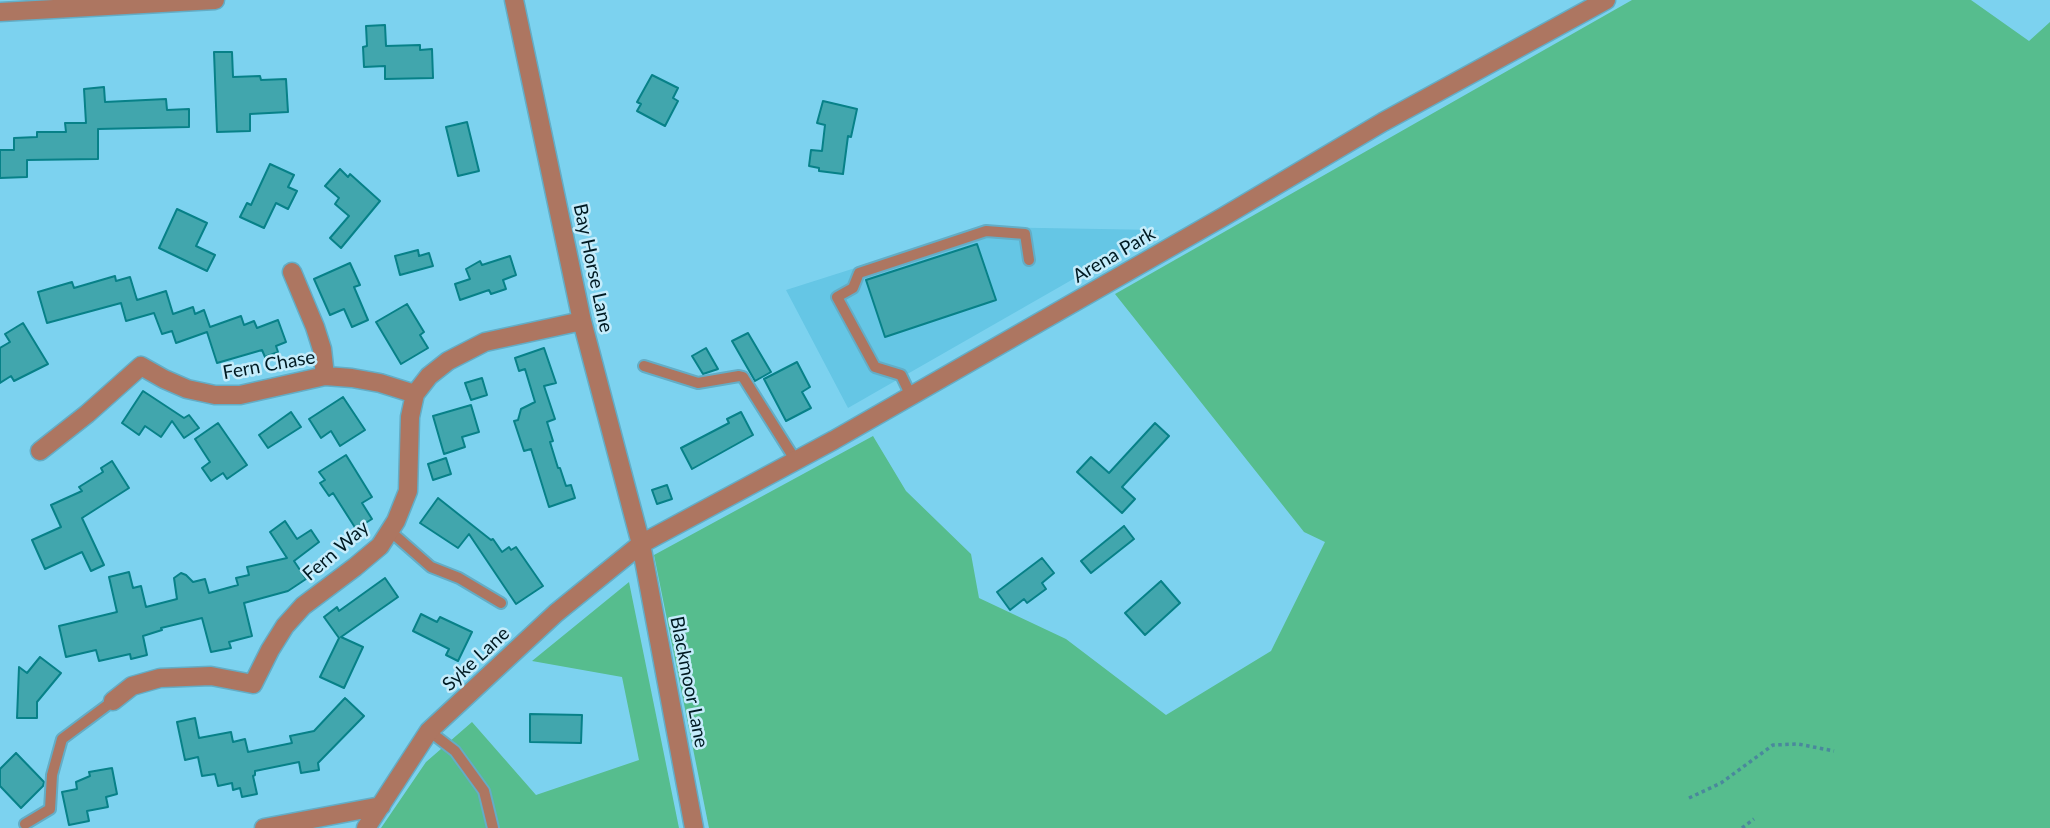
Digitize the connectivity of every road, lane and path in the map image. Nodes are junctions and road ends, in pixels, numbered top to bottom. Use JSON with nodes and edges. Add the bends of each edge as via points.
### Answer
{"nodes":[{"id":1,"x":215,"y":0,"type":"edge"},
{"id":2,"x":514,"y":0,"type":"edge"},
{"id":3,"x":1606,"y":0,"type":"edge"},
{"id":4,"x":0,"y":12,"type":"edge"},
{"id":5,"x":1029,"y":260,"type":"dead end"},
{"id":6,"x":292,"y":272,"type":"dead end"},
{"id":7,"x":582,"y":321,"type":"junction"},
{"id":8,"x":644,"y":366,"type":"dead end"},
{"id":9,"x":325,"y":376,"type":"junction"},
{"id":10,"x":415,"y":394,"type":"junction"},
{"id":11,"x":911,"y":396,"type":"junction"},
{"id":12,"x":40,"y":452,"type":"dead end"},
{"id":13,"x":796,"y":461,"type":"junction"},
{"id":14,"x":390,"y":531,"type":"junction"},
{"id":15,"x":641,"y":544,"type":"junction"},
{"id":16,"x":501,"y":603,"type":"dead end"},
{"id":17,"x":113,"y":701,"type":"joint"},
{"id":18,"x":429,"y":732,"type":"junction"},
{"id":19,"x":1834,"y":751,"type":"dead end"},
{"id":20,"x":1689,"y":798,"type":"dead end"},
{"id":21,"x":382,"y":806,"type":"junction"},
{"id":22,"x":1754,"y":819,"type":"dead end"},
{"id":23,"x":24,"y":824,"type":"dead end"},
{"id":24,"x":264,"y":828,"type":"edge"},
{"id":25,"x":366,"y":828,"type":"edge"},
{"id":26,"x":493,"y":828,"type":"edge"},
{"id":27,"x":694,"y":828,"type":"edge"},
{"id":28,"x":1742,"y":828,"type":"edge"}],
"edges":[{"from":1,"to":4,"type":"street"},
{"from":2,"to":7,"type":"street","name":"Bay Horse Lane"},
{"from":3,"to":11,"type":"street","name":"Arena Park","via":[[1383,122]]},
{"from":5,"to":11,"type":"lane","via":[[1025,234],[986,231],[859,273],[853,288],[837,297],[875,367],[901,375]]},
{"from":6,"to":9,"type":"street","via":[[322,349]]},
{"from":7,"to":10,"type":"street","via":[[485,342],[448,360]]},
{"from":7,"to":15,"type":"street","name":"Bay Horse Lane"},
{"from":8,"to":13,"type":"lane","via":[[698,383],[743,377]]},
{"from":9,"to":10,"type":"street","name":"Fern Chase","via":[[352,377]]},
{"from":9,"to":12,"type":"street","name":"Fern Chase","via":[[240,395],[215,395],[187,389],[141,366]]},
{"from":10,"to":14,"type":"street","name":"Fern Way","via":[[408,491]]},
{"from":11,"to":13,"type":"street","name":"Arena Park"},
{"from":13,"to":15,"type":"street","name":"Arena Park"},
{"from":14,"to":16,"type":"lane","via":[[431,567]]},
{"from":14,"to":17,"type":"street","name":"Fern Way","via":[[380,546],[303,606],[285,626],[253,684],[211,676],[160,678],[132,686]]},
{"from":15,"to":18,"type":"street","name":"Syke Lane","via":[[556,613]]},
{"from":15,"to":27,"type":"street","name":"Blackmoor Lane"},
{"from":17,"to":23,"type":"lane","via":[[62,739],[52,775],[50,809]]},
{"from":18,"to":21,"type":"street","name":"Syke Lane"},
{"from":18,"to":26,"type":"lane","via":[[455,751],[484,792]]},
{"from":19,"to":20,"type":"path","via":[[1773,745],[1730,777]]},
{"from":21,"to":24,"type":"street"},
{"from":21,"to":25,"type":"street","name":"Syke Lane"},
{"from":22,"to":28,"type":"path"}]}
